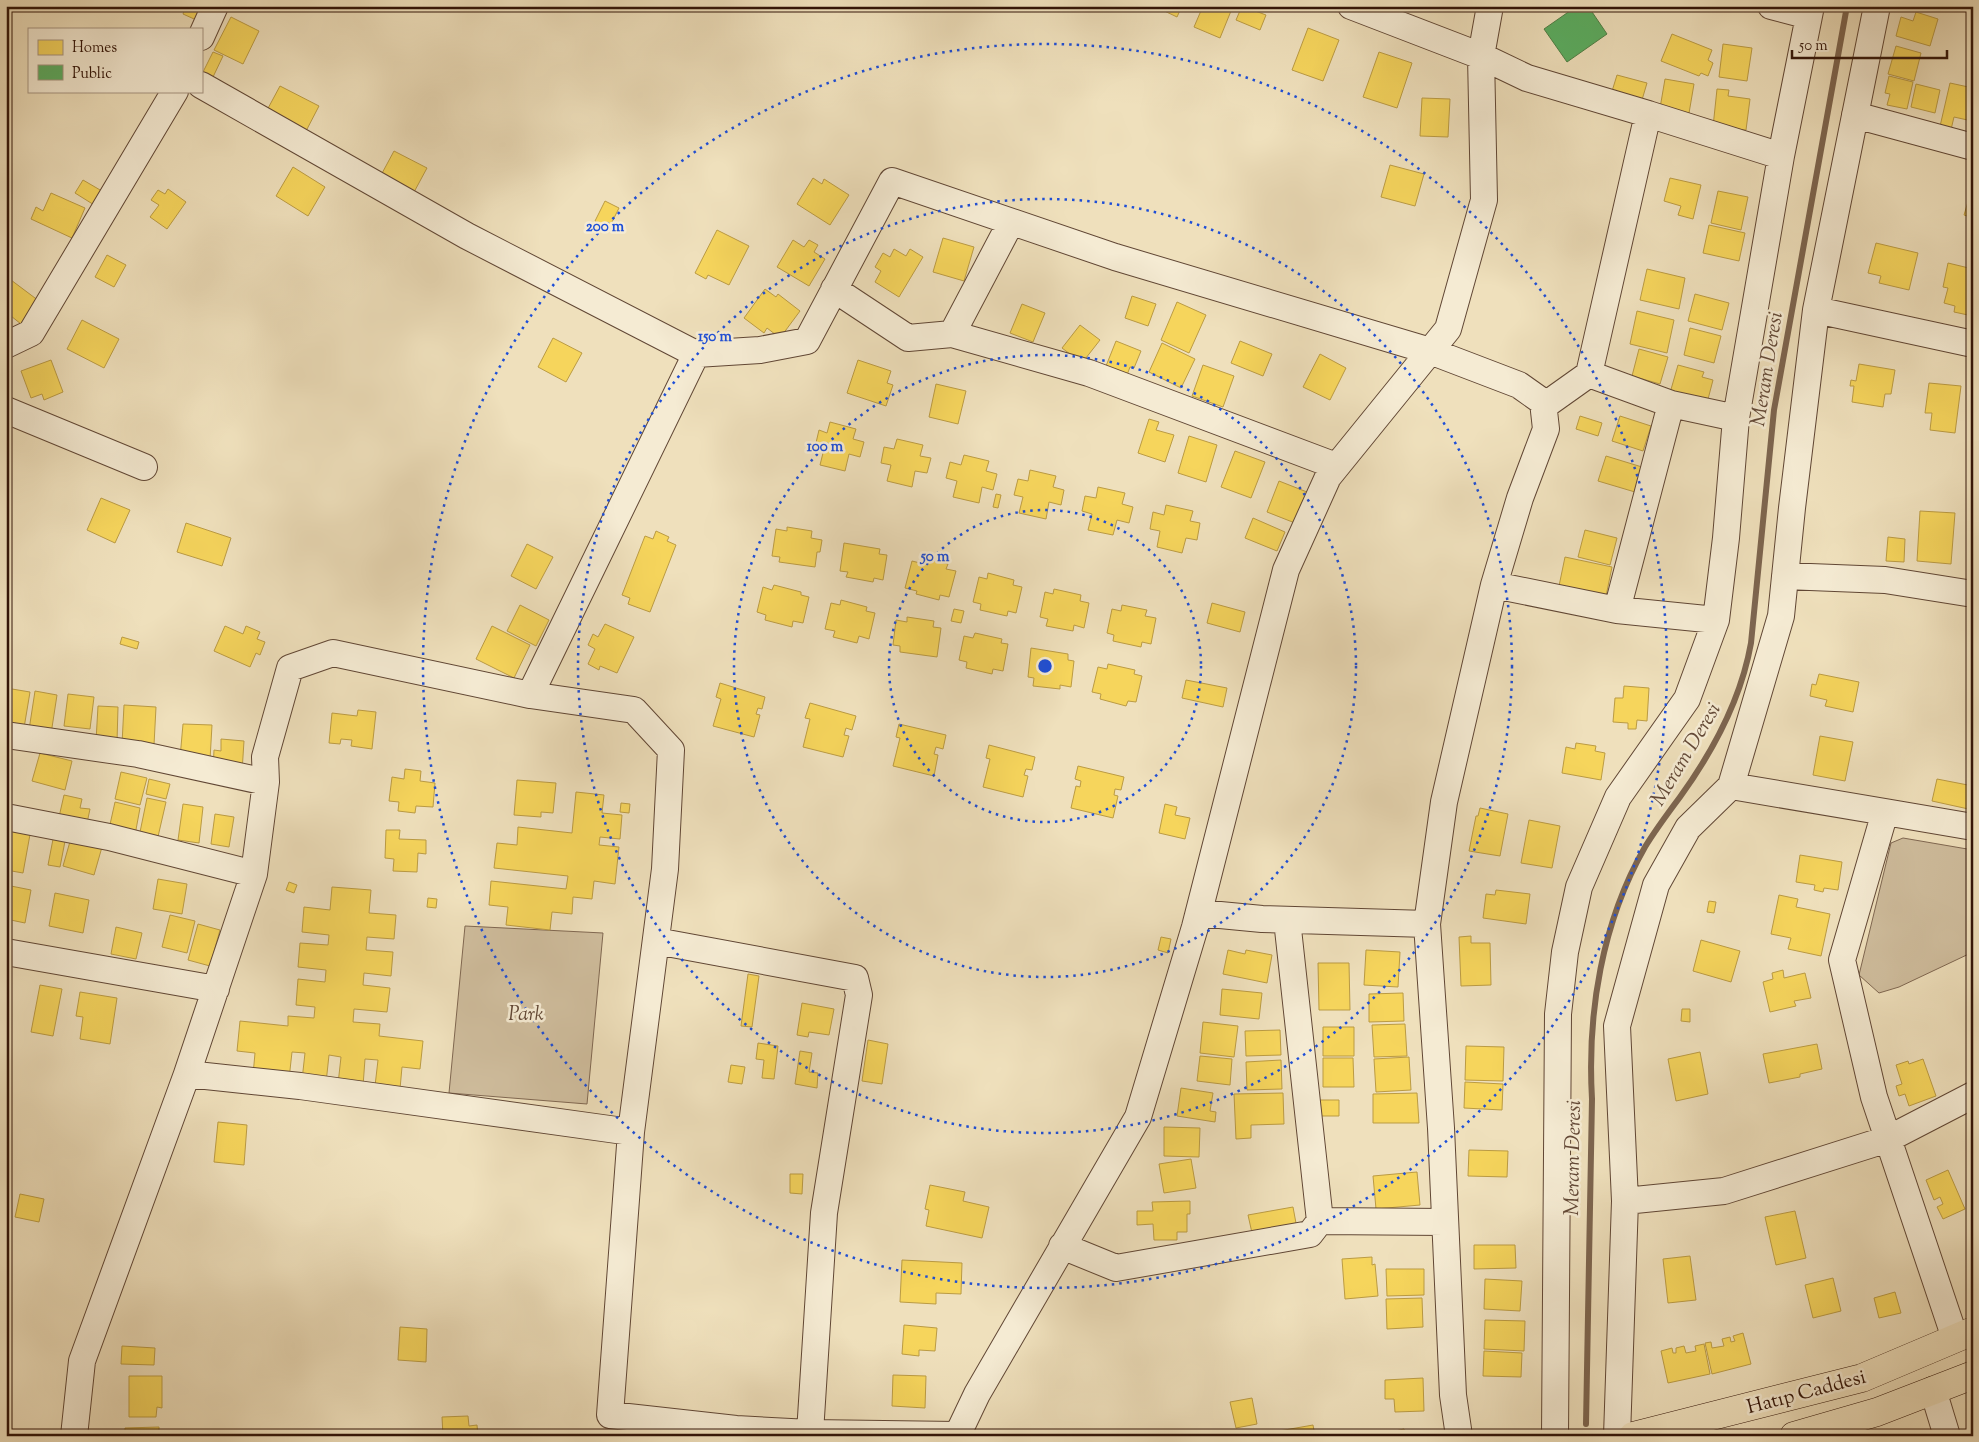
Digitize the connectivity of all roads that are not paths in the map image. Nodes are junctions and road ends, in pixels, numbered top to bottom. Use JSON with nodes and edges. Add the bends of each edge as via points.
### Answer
{"nodes":[{"id":1,"x":215,"y":6,"type":"edge"},
{"id":2,"x":1351,"y":6,"type":"edge"},
{"id":3,"x":1490,"y":6,"type":"edge"},
{"id":4,"x":1771,"y":6,"type":"edge"},
{"id":5,"x":1877,"y":6,"type":"edge"},
{"id":6,"x":1810,"y":11,"type":"edge"},
{"id":7,"x":202,"y":36,"type":"edge"},
{"id":8,"x":1481,"y":56,"type":"junction"},
{"id":9,"x":202,"y":86,"type":"edge"},
{"id":10,"x":174,"y":92,"type":"edge"},
{"id":11,"x":1648,"y":114,"type":"junction"},
{"id":12,"x":1855,"y":116,"type":"junction"},
{"id":13,"x":1973,"y":147,"type":"edge"},
{"id":14,"x":1781,"y":156,"type":"junction"},
{"id":15,"x":1011,"y":222,"type":"junction"},
{"id":16,"x":834,"y":289,"type":"junction"},
{"id":17,"x":1816,"y":310,"type":"junction"},
{"id":18,"x":952,"y":334,"type":"junction"},
{"id":19,"x":1973,"y":344,"type":"edge"},
{"id":20,"x":6,"y":345,"type":"edge"},
{"id":21,"x":1430,"y":351,"type":"junction"},
{"id":22,"x":696,"y":354,"type":"junction"},
{"id":23,"x":1589,"y":374,"type":"junction"},
{"id":24,"x":1671,"y":404,"type":"junction"},
{"id":25,"x":1544,"y":406,"type":"junction"},
{"id":26,"x":6,"y":410,"type":"edge"},
{"id":27,"x":1736,"y":418,"type":"junction"},
{"id":28,"x":1336,"y":466,"type":"junction"},
{"id":29,"x":144,"y":467,"type":"dead end"},
{"id":30,"x":1785,"y":576,"type":"junction"},
{"id":31,"x":1494,"y":585,"type":"junction"},
{"id":32,"x":1973,"y":594,"type":"edge"},
{"id":33,"x":1618,"y":610,"type":"junction"},
{"id":34,"x":1716,"y":620,"type":"junction"},
{"id":35,"x":530,"y":695,"type":"junction"},
{"id":36,"x":6,"y":735,"type":"edge"},
{"id":37,"x":266,"y":782,"type":"junction"},
{"id":38,"x":1731,"y":786,"type":"junction"},
{"id":39,"x":1885,"y":812,"type":"junction"},
{"id":40,"x":6,"y":817,"type":"edge"},
{"id":41,"x":1973,"y":826,"type":"edge"},
{"id":42,"x":254,"y":874,"type":"junction"},
{"id":43,"x":1199,"y":913,"type":"junction"},
{"id":44,"x":1287,"y":920,"type":"junction"},
{"id":45,"x":1427,"y":924,"type":"junction"},
{"id":46,"x":656,"y":941,"type":"junction"},
{"id":47,"x":6,"y":952,"type":"edge"},
{"id":48,"x":216,"y":989,"type":"junction"},
{"id":49,"x":187,"y":1074,"type":"junction"},
{"id":50,"x":1973,"y":1096,"type":"edge"},
{"id":51,"x":630,"y":1132,"type":"junction"},
{"id":52,"x":1888,"y":1139,"type":"junction"},
{"id":53,"x":1625,"y":1201,"type":"junction"},
{"id":54,"x":1320,"y":1221,"type":"junction"},
{"id":55,"x":1445,"y":1222,"type":"junction"},
{"id":56,"x":1062,"y":1246,"type":"junction"},
{"id":57,"x":1964,"y":1334,"type":"edge"},
{"id":58,"x":1973,"y":1375,"type":"edge"},
{"id":59,"x":1934,"y":1390,"type":"junction"},
{"id":60,"x":810,"y":1433,"type":"junction"},
{"id":61,"x":957,"y":1435,"type":"edge"},
{"id":62,"x":74,"y":1436,"type":"edge"},
{"id":63,"x":1459,"y":1436,"type":"edge"},
{"id":64,"x":1555,"y":1436,"type":"edge"},
{"id":65,"x":1617,"y":1436,"type":"edge"},
{"id":66,"x":1633,"y":1436,"type":"edge"},
{"id":67,"x":1794,"y":1436,"type":"edge"},
{"id":68,"x":1947,"y":1436,"type":"edge"}],
"edges":[{"from":1,"to":7,"type":"street"},
{"from":2,"to":8,"type":"street"},
{"from":3,"to":8,"type":"street"},
{"from":4,"to":6,"type":"street"},
{"from":5,"to":12,"type":"street"},
{"from":6,"to":14,"type":"street"},
{"from":8,"to":11,"type":"street","via":[[1527,78]]},
{"from":8,"to":21,"type":"street","via":[[1484,200],[1448,329]]},
{"from":9,"to":22,"type":"street","via":[[467,236]]},
{"from":10,"to":20,"type":"street","via":[[31,333]]},
{"from":11,"to":14,"type":"street"},
{"from":11,"to":23,"type":"street"},
{"from":12,"to":13,"type":"street"},
{"from":12,"to":17,"type":"street"},
{"from":14,"to":27,"type":"street"},
{"from":15,"to":16,"type":"street","via":[[892,181]]},
{"from":15,"to":18,"type":"street"},
{"from":15,"to":21,"type":"street","via":[[1115,257]]},
{"from":16,"to":18,"type":"street","via":[[908,338]]},
{"from":16,"to":22,"type":"street","via":[[807,341],[760,350]]},
{"from":17,"to":19,"type":"street"},
{"from":17,"to":30,"type":"street"},
{"from":18,"to":28,"type":"street","via":[[1089,373]]},
{"from":21,"to":25,"type":"street","via":[[1519,385]]},
{"from":21,"to":28,"type":"street"},
{"from":22,"to":35,"type":"street"},
{"from":23,"to":24,"type":"street"},
{"from":23,"to":25,"type":"street"},
{"from":24,"to":27,"type":"street"},
{"from":24,"to":33,"type":"street"},
{"from":25,"to":31,"type":"street","via":[[1546,429],[1520,498]]},
{"from":26,"to":29,"type":"street"},
{"from":27,"to":34,"type":"street"},
{"from":28,"to":43,"type":"street","via":[[1286,570]]},
{"from":30,"to":32,"type":"street","via":[[1885,580]]},
{"from":30,"to":38,"type":"street","via":[[1781,616]]},
{"from":31,"to":33,"type":"street"},
{"from":31,"to":45,"type":"street","via":[[1444,802]]},
{"from":33,"to":34,"type":"street"},
{"from":34,"to":64,"type":"street","via":[[1687,699],[1618,797],[1579,887],[1565,952],[1558,1014]]},
{"from":35,"to":37,"type":"street","via":[[333,653],[290,668],[265,757]]},
{"from":35,"to":46,"type":"street","via":[[634,710],[672,750],[666,869]]},
{"from":36,"to":37,"type":"street","via":[[138,754]]},
{"from":37,"to":42,"type":"street"},
{"from":38,"to":39,"type":"street"},
{"from":38,"to":53,"type":"street","via":[[1688,828],[1656,884],[1617,1026]]},
{"from":39,"to":41,"type":"street"},
{"from":39,"to":52,"type":"street","via":[[1842,960],[1874,1098]]},
{"from":40,"to":42,"type":"street","via":[[109,837]]},
{"from":42,"to":48,"type":"street"},
{"from":43,"to":44,"type":"street"},
{"from":43,"to":56,"type":"street","via":[[1138,1116]]},
{"from":44,"to":45,"type":"street"},
{"from":44,"to":54,"type":"street"},
{"from":45,"to":55,"type":"street"},
{"from":46,"to":51,"type":"street"},
{"from":46,"to":60,"type":"street","via":[[855,978],[860,994],[824,1213]]},
{"from":47,"to":48,"type":"street"},
{"from":48,"to":49,"type":"street"},
{"from":49,"to":51,"type":"street","via":[[310,1087]]},
{"from":49,"to":62,"type":"street","via":[[82,1361]]},
{"from":50,"to":52,"type":"street"},
{"from":51,"to":60,"type":"street","via":[[610,1415],[736,1429]]},
{"from":52,"to":53,"type":"street","via":[[1724,1191]]},
{"from":52,"to":57,"type":"street"},
{"from":53,"to":65,"type":"street"},
{"from":54,"to":55,"type":"street"},
{"from":54,"to":56,"type":"street","via":[[1310,1234],[1116,1268]]},
{"from":55,"to":63,"type":"street","via":[[1453,1394]]},
{"from":56,"to":61,"type":"street"},
{"from":57,"to":66,"type":"main road","name":"Hatıp Caddesi","via":[[1862,1378]]},
{"from":58,"to":59,"type":"main road","name":"Hatıp Caddesi"},
{"from":59,"to":67,"type":"main road","name":"Hatıp Caddesi","via":[[1877,1412]]},
{"from":59,"to":68,"type":"street"},
{"from":60,"to":61,"type":"street"}]}
